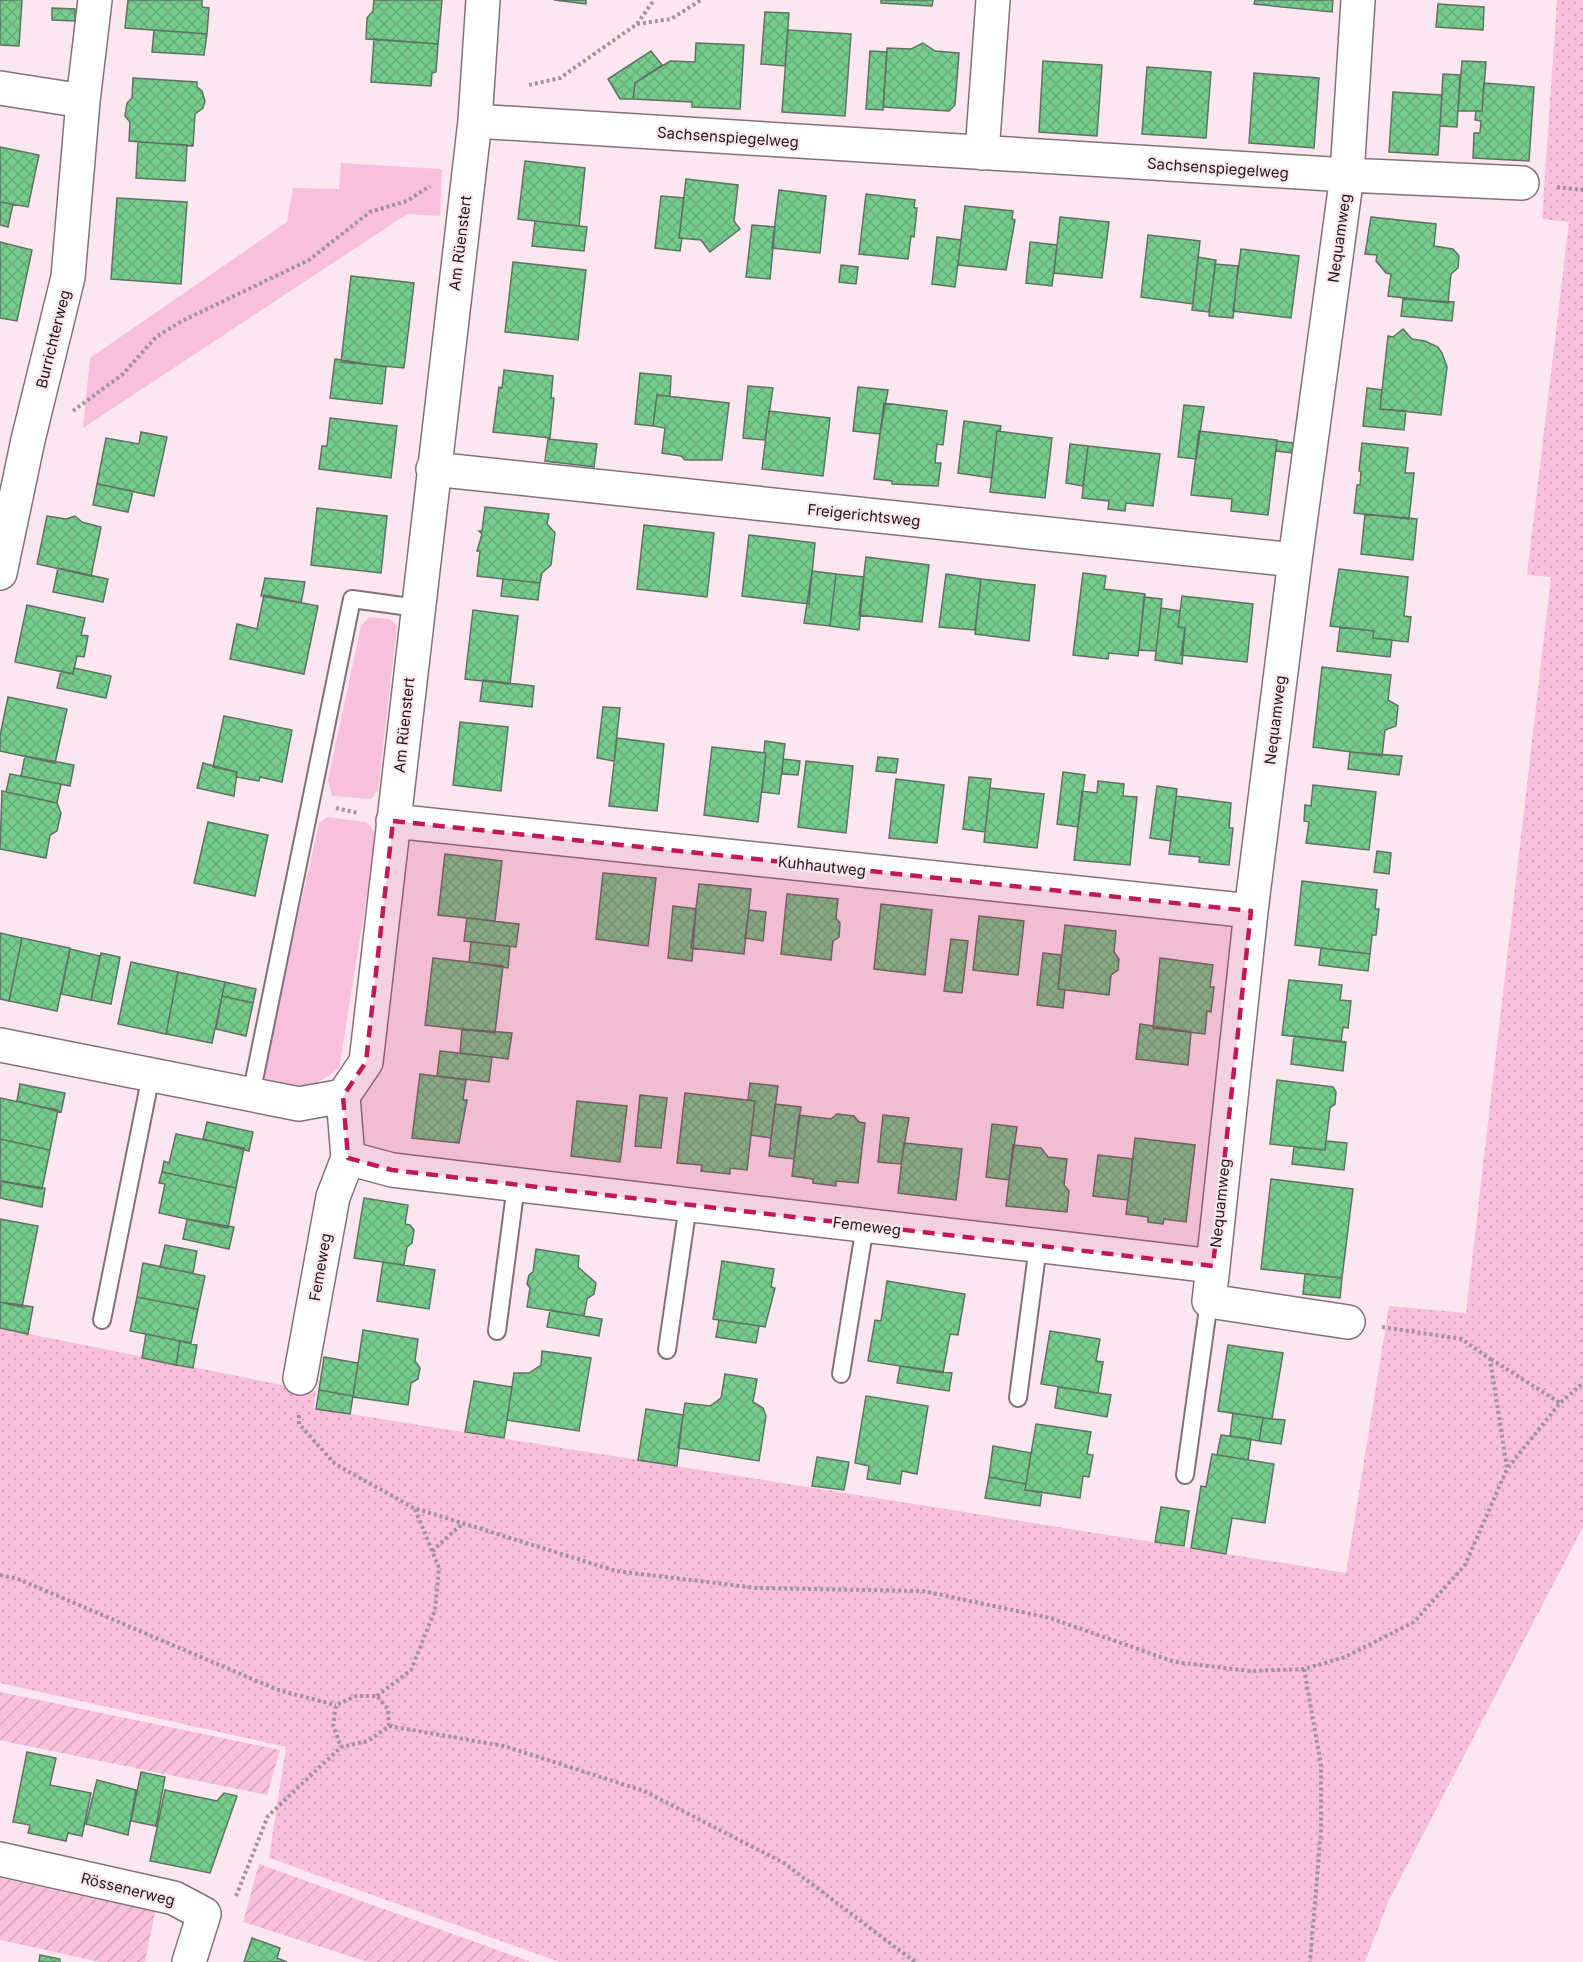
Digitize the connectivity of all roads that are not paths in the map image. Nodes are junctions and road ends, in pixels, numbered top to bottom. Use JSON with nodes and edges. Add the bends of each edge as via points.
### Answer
{"nodes":[{"id":1,"x":94,"y":0,"type":"edge"},
{"id":2,"x":483,"y":0,"type":"edge"},
{"id":3,"x":993,"y":0,"type":"edge"},
{"id":4,"x":1358,"y":0,"type":"edge"},
{"id":5,"x":0,"y":88,"type":"edge"},
{"id":6,"x":83,"y":101,"type":"junction"},
{"id":7,"x":475,"y":121,"type":"junction"},
{"id":8,"x":982,"y":153,"type":"junction"},
{"id":9,"x":1347,"y":176,"type":"junction"},
{"id":10,"x":1522,"y":183,"type":"dead end"},
{"id":11,"x":432,"y":469,"type":"junction"},
{"id":12,"x":1295,"y":560,"type":"junction"},
{"id":13,"x":0,"y":573,"type":"edge"},
{"id":14,"x":417,"y":608,"type":"junction"},
{"id":15,"x":393,"y":820,"type":"junction"},
{"id":16,"x":1251,"y":911,"type":"junction"},
{"id":17,"x":0,"y":1045,"type":"edge"},
{"id":18,"x":151,"y":1075,"type":"junction"},
{"id":19,"x":250,"y":1095,"type":"junction"},
{"id":20,"x":343,"y":1096,"type":"junction"},
{"id":21,"x":348,"y":1158,"type":"junction"},
{"id":22,"x":516,"y":1185,"type":"junction"},
{"id":23,"x":688,"y":1205,"type":"junction"},
{"id":24,"x":865,"y":1226,"type":"junction"},
{"id":25,"x":1038,"y":1246,"type":"junction"},
{"id":26,"x":1213,"y":1266,"type":"junction"},
{"id":27,"x":1209,"y":1301,"type":"junction"},
{"id":28,"x":102,"y":1320,"type":"dead end"},
{"id":29,"x":1348,"y":1322,"type":"road end"},
{"id":30,"x":497,"y":1331,"type":"dead end"},
{"id":31,"x":667,"y":1350,"type":"dead end"},
{"id":32,"x":841,"y":1374,"type":"dead end"},
{"id":33,"x":300,"y":1378,"type":"road end"},
{"id":34,"x":1018,"y":1398,"type":"dead end"},
{"id":35,"x":1185,"y":1475,"type":"dead end"},
{"id":36,"x":0,"y":1859,"type":"edge"},
{"id":37,"x":189,"y":1962,"type":"edge"}],
"edges":[{"from":1,"to":6,"type":"street","name":"Burrichterweg"},
{"from":2,"to":7,"type":"street","name":"Am Rüenstert"},
{"from":3,"to":8,"type":"street"},
{"from":4,"to":9,"type":"street"},
{"from":5,"to":6,"type":"street"},
{"from":6,"to":13,"type":"street","name":"Burrichterweg","via":[[68,277]]},
{"from":7,"to":8,"type":"street","name":"Sachsenspiegelweg"},
{"from":7,"to":11,"type":"street","name":"Am Rüenstert"},
{"from":8,"to":9,"type":"street","name":"Sachsenspiegelweg"},
{"from":9,"to":10,"type":"street","name":"Sachsenspiegelweg"},
{"from":9,"to":12,"type":"street","name":"Nequamweg"},
{"from":11,"to":12,"type":"street","name":"Freigerichtsweg"},
{"from":11,"to":14,"type":"street","name":"Am Rüenstert"},
{"from":12,"to":16,"type":"street","name":"Nequamweg"},
{"from":14,"to":15,"type":"street","name":"Am Rüenstert"},
{"from":14,"to":19,"type":"lane","via":[[352,599]]},
{"from":15,"to":16,"type":"street","name":"Kuhhautweg"},
{"from":15,"to":20,"type":"street","name":"Am Rüenstert","via":[[366,1062]]},
{"from":16,"to":26,"type":"street","name":"Nequamweg"},
{"from":17,"to":18,"type":"street"},
{"from":18,"to":19,"type":"street"},
{"from":18,"to":28,"type":"lane"},
{"from":19,"to":20,"type":"street","via":[[298,1104]]},
{"from":20,"to":21,"type":"street","name":"Femeweg"},
{"from":21,"to":22,"type":"street","name":"Femeweg","via":[[392,1170]]},
{"from":21,"to":33,"type":"street","name":"Femeweg","via":[[333,1197]]},
{"from":22,"to":23,"type":"street","name":"Femeweg"},
{"from":22,"to":30,"type":"lane"},
{"from":23,"to":24,"type":"street","name":"Femeweg"},
{"from":23,"to":31,"type":"lane"},
{"from":24,"to":25,"type":"street","name":"Femeweg"},
{"from":24,"to":32,"type":"lane"},
{"from":25,"to":26,"type":"street","name":"Femeweg"},
{"from":25,"to":34,"type":"lane"},
{"from":26,"to":27,"type":"street"},
{"from":27,"to":29,"type":"street"},
{"from":27,"to":35,"type":"lane"},
{"from":36,"to":37,"type":"street","name":"Rössenerweg","via":[[174,1898],[204,1914]]}]}
